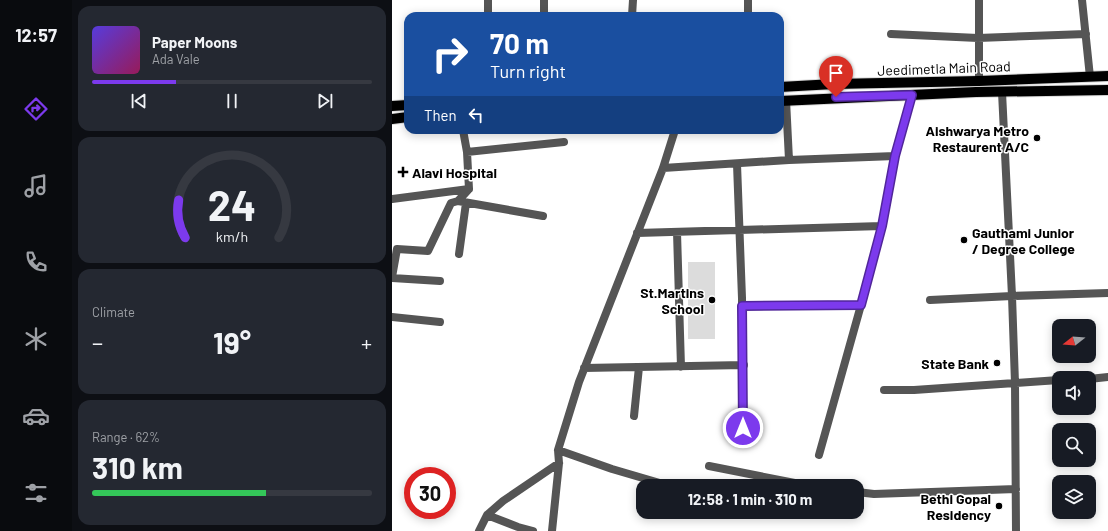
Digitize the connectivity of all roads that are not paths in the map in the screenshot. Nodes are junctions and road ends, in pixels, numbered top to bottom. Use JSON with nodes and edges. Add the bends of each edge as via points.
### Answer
{"nodes":[{"id":1,"x":488,"y":0,"type":"edge"},
{"id":2,"x":544,"y":0,"type":"edge"},
{"id":3,"x":633,"y":0,"type":"edge"},
{"id":4,"x":748,"y":0,"type":"edge"},
{"id":5,"x":979,"y":0,"type":"edge"},
{"id":6,"x":1082,"y":0,"type":"edge"},
{"id":7,"x":488,"y":12,"type":"edge"},
{"id":8,"x":544,"y":12,"type":"edge"},
{"id":9,"x":632,"y":12,"type":"edge"},
{"id":10,"x":748,"y":12,"type":"edge"},
{"id":11,"x":891,"y":34,"type":"dead end"},
{"id":12,"x":1086,"y":34,"type":"junction"},
{"id":13,"x":978,"y":38,"type":"junction"},
{"id":14,"x":1108,"y":76,"type":"edge"},
{"id":15,"x":1090,"y":77,"type":"junction"},
{"id":16,"x":979,"y":81,"type":"junction"},
{"id":17,"x":818,"y":85,"type":"junction"},
{"id":18,"x":784,"y":87,"type":"edge"},
{"id":19,"x":1108,"y":90,"type":"edge"},
{"id":20,"x":1002,"y":92,"type":"junction"},
{"id":21,"x":912,"y":95,"type":"junction"},
{"id":22,"x":817,"y":98,"type":"junction"},
{"id":23,"x":784,"y":101,"type":"edge"},
{"id":24,"x":404,"y":104,"type":"edge"},
{"id":25,"x":392,"y":106,"type":"edge"},
{"id":26,"x":784,"y":111,"type":"edge"},
{"id":27,"x":404,"y":117,"type":"edge"},
{"id":28,"x":392,"y":118,"type":"edge"},
{"id":29,"x":465,"y":134,"type":"edge"},
{"id":30,"x":674,"y":134,"type":"edge"},
{"id":31,"x":564,"y":142,"type":"dead end"},
{"id":32,"x":467,"y":152,"type":"junction"},
{"id":33,"x":895,"y":156,"type":"junction"},
{"id":34,"x":789,"y":160,"type":"junction"},
{"id":35,"x":737,"y":164,"type":"junction"},
{"id":36,"x":663,"y":168,"type":"junction"},
{"id":37,"x":469,"y":189,"type":"junction"},
{"id":38,"x":392,"y":200,"type":"edge"},
{"id":39,"x":462,"y":202,"type":"junction"},
{"id":40,"x":543,"y":216,"type":"dead end"},
{"id":41,"x":882,"y":226,"type":"junction"},
{"id":42,"x":740,"y":229,"type":"junction"},
{"id":43,"x":677,"y":232,"type":"junction"},
{"id":44,"x":637,"y":233,"type":"junction"},
{"id":45,"x":459,"y":254,"type":"dead end"},
{"id":46,"x":392,"y":277,"type":"edge"},
{"id":47,"x":440,"y":281,"type":"dead end"},
{"id":48,"x":1108,"y":293,"type":"edge"},
{"id":49,"x":1012,"y":296,"type":"junction"},
{"id":50,"x":930,"y":300,"type":"dead end"},
{"id":51,"x":861,"y":305,"type":"junction"},
{"id":52,"x":742,"y":306,"type":"junction"},
{"id":53,"x":392,"y":317,"type":"edge"},
{"id":54,"x":440,"y":322,"type":"dead end"},
{"id":55,"x":744,"y":365,"type":"junction"},
{"id":56,"x":639,"y":367,"type":"junction"},
{"id":57,"x":681,"y":367,"type":"junction"},
{"id":58,"x":584,"y":368,"type":"junction"},
{"id":59,"x":1108,"y":378,"type":"edge"},
{"id":60,"x":1096,"y":379,"type":"edge"},
{"id":61,"x":1052,"y":380,"type":"edge"},
{"id":62,"x":1015,"y":383,"type":"junction"},
{"id":63,"x":884,"y":390,"type":"dead end"},
{"id":64,"x":634,"y":416,"type":"dead end"},
{"id":65,"x":743,"y":428,"type":"dead end"},
{"id":66,"x":558,"y":450,"type":"junction"},
{"id":67,"x":819,"y":455,"type":"dead end"},
{"id":68,"x":559,"y":464,"type":"junction"},
{"id":69,"x":709,"y":466,"type":"dead end"},
{"id":70,"x":646,"y":479,"type":"edge"},
{"id":71,"x":775,"y":479,"type":"edge"},
{"id":72,"x":1016,"y":489,"type":"junction"},
{"id":73,"x":864,"y":493,"type":"edge"},
{"id":74,"x":487,"y":515,"type":"junction"},
{"id":75,"x":479,"y":531,"type":"edge"},
{"id":76,"x":533,"y":531,"type":"edge"},
{"id":77,"x":552,"y":531,"type":"edge"},
{"id":78,"x":1016,"y":531,"type":"edge"}],
"edges":[{"from":1,"to":7,"type":"street"},
{"from":2,"to":8,"type":"street"},
{"from":3,"to":9,"type":"street"},
{"from":4,"to":10,"type":"street"},
{"from":5,"to":13,"type":"street"},
{"from":6,"to":12,"type":"street"},
{"from":11,"to":13,"type":"street"},
{"from":12,"to":13,"type":"street"},
{"from":12,"to":15,"type":"street"},
{"from":13,"to":16,"type":"street"},
{"from":14,"to":15,"type":"main road","name":"Jeedimetla Main Road"},
{"from":15,"to":16,"type":"main road","name":"Jeedimetla Main Road"},
{"from":16,"to":17,"type":"main road","name":"Jeedimetla Main Road"},
{"from":17,"to":18,"type":"main road","name":"Jeedimetla Main Road"},
{"from":17,"to":22,"type":"main road"},
{"from":19,"to":20,"type":"main road","name":"Jeedimetla Main Road"},
{"from":20,"to":21,"type":"main road","name":"Jeedimetla Main Road"},
{"from":20,"to":49,"type":"street"},
{"from":21,"to":22,"type":"main road","name":"Jeedimetla Main Road"},
{"from":21,"to":33,"type":"street"},
{"from":22,"to":23,"type":"main road","name":"Jeedimetla Main Road"},
{"from":24,"to":25,"type":"main road"},
{"from":26,"to":34,"type":"street"},
{"from":27,"to":28,"type":"main road"},
{"from":29,"to":32,"type":"street"},
{"from":30,"to":36,"type":"street"},
{"from":31,"to":32,"type":"street"},
{"from":32,"to":37,"type":"street"},
{"from":33,"to":34,"type":"street"},
{"from":33,"to":41,"type":"street"},
{"from":34,"to":35,"type":"street"},
{"from":35,"to":36,"type":"street"},
{"from":35,"to":42,"type":"street"},
{"from":36,"to":44,"type":"street"},
{"from":37,"to":38,"type":"street"},
{"from":37,"to":39,"type":"street"},
{"from":39,"to":40,"type":"street"},
{"from":39,"to":45,"type":"street"},
{"from":39,"to":46,"type":"street","via":[[451,203],[428,251],[397,249]]},
{"from":41,"to":42,"type":"street"},
{"from":41,"to":51,"type":"street"},
{"from":42,"to":43,"type":"street"},
{"from":42,"to":52,"type":"street"},
{"from":43,"to":44,"type":"street"},
{"from":43,"to":57,"type":"street"},
{"from":44,"to":58,"type":"street"},
{"from":46,"to":47,"type":"street"},
{"from":48,"to":49,"type":"street"},
{"from":49,"to":50,"type":"street"},
{"from":49,"to":62,"type":"street"},
{"from":51,"to":52,"type":"street"},
{"from":51,"to":67,"type":"street"},
{"from":52,"to":55,"type":"street"},
{"from":53,"to":54,"type":"street"},
{"from":55,"to":57,"type":"street"},
{"from":55,"to":65,"type":"street"},
{"from":56,"to":57,"type":"street"},
{"from":56,"to":58,"type":"street"},
{"from":56,"to":64,"type":"street"},
{"from":58,"to":66,"type":"street"},
{"from":59,"to":60,"type":"street"},
{"from":61,"to":62,"type":"street"},
{"from":62,"to":63,"type":"street"},
{"from":62,"to":72,"type":"street"},
{"from":66,"to":68,"type":"street"},
{"from":66,"to":70,"type":"street"},
{"from":68,"to":74,"type":"street","via":[[521,488]]},
{"from":68,"to":77,"type":"street"},
{"from":69,"to":71,"type":"street"},
{"from":72,"to":73,"type":"street"},
{"from":72,"to":78,"type":"street"},
{"from":74,"to":75,"type":"street"},
{"from":74,"to":76,"type":"street"}]}
